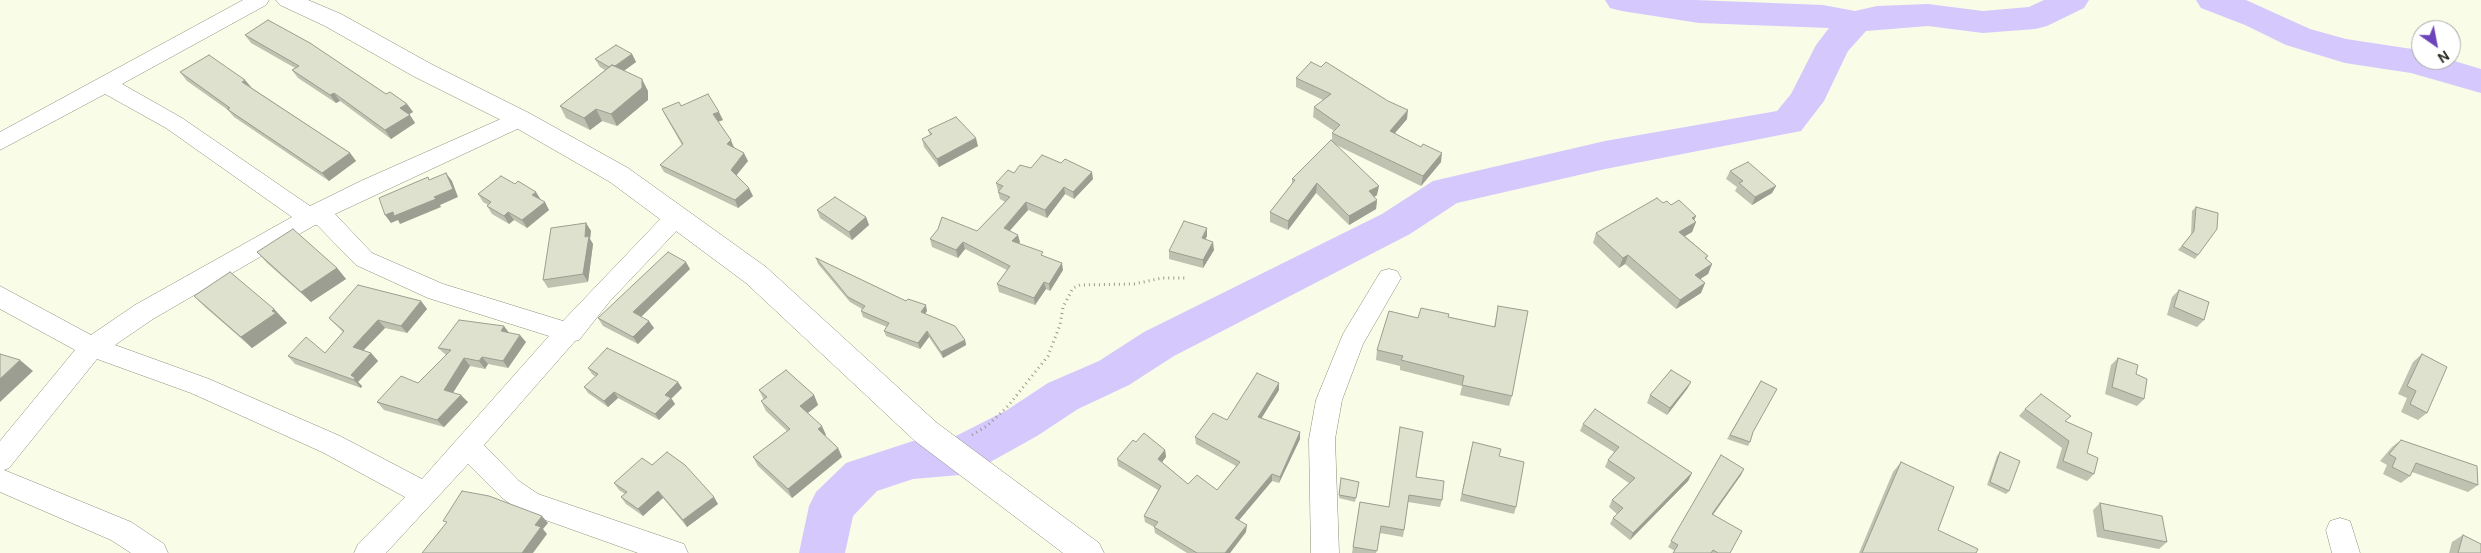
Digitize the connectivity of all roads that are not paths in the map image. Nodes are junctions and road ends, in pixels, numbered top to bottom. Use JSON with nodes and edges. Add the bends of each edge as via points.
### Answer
{"nodes":[{"id":1,"x":259,"y":0,"type":"edge"},
{"id":2,"x":288,"y":0,"type":"edge"},
{"id":3,"x":105,"y":84,"type":"junction"},
{"id":4,"x":520,"y":119,"type":"junction"},
{"id":5,"x":0,"y":142,"type":"edge"},
{"id":6,"x":315,"y":215,"type":"junction"},
{"id":7,"x":676,"y":217,"type":"junction"},
{"id":8,"x":1388,"y":278,"type":"dead end"},
{"id":9,"x":0,"y":296,"type":"edge"},
{"id":10,"x":570,"y":333,"type":"junction"},
{"id":11,"x":92,"y":347,"type":"junction"},
{"id":12,"x":467,"y":445,"type":"junction"},
{"id":13,"x":0,"y":460,"type":"edge"},
{"id":14,"x":0,"y":480,"type":"edge"},
{"id":15,"x":425,"y":494,"type":"junction"},
{"id":16,"x":154,"y":553,"type":"edge"},
{"id":17,"x":368,"y":553,"type":"edge"},
{"id":18,"x":674,"y":553,"type":"edge"},
{"id":19,"x":1088,"y":553,"type":"edge"},
{"id":20,"x":1325,"y":553,"type":"edge"}],
"edges":[{"from":1,"to":3,"type":"street"},
{"from":2,"to":4,"type":"street","via":[[333,20],[422,70]]},
{"from":3,"to":5,"type":"street"},
{"from":3,"to":6,"type":"street","via":[[174,123]]},
{"from":4,"to":6,"type":"street","via":[[379,182]]},
{"from":4,"to":7,"type":"street","via":[[619,175]]},
{"from":6,"to":10,"type":"street","via":[[364,259],[436,291]]},
{"from":6,"to":11,"type":"street","via":[[144,312]]},
{"from":7,"to":10,"type":"street","via":[[602,294]]},
{"from":7,"to":19,"type":"street","via":[[756,276],[926,432]]},
{"from":8,"to":20,"type":"street","via":[[1352,341],[1329,400],[1322,438]]},
{"from":9,"to":11,"type":"street"},
{"from":10,"to":12,"type":"street"},
{"from":11,"to":13,"type":"street"},
{"from":11,"to":15,"type":"street","via":[[200,386],[331,444]]},
{"from":12,"to":15,"type":"street"},
{"from":12,"to":18,"type":"street","via":[[510,489],[529,503]]},
{"from":14,"to":16,"type":"street","via":[[121,531]]},
{"from":15,"to":17,"type":"street"}]}
